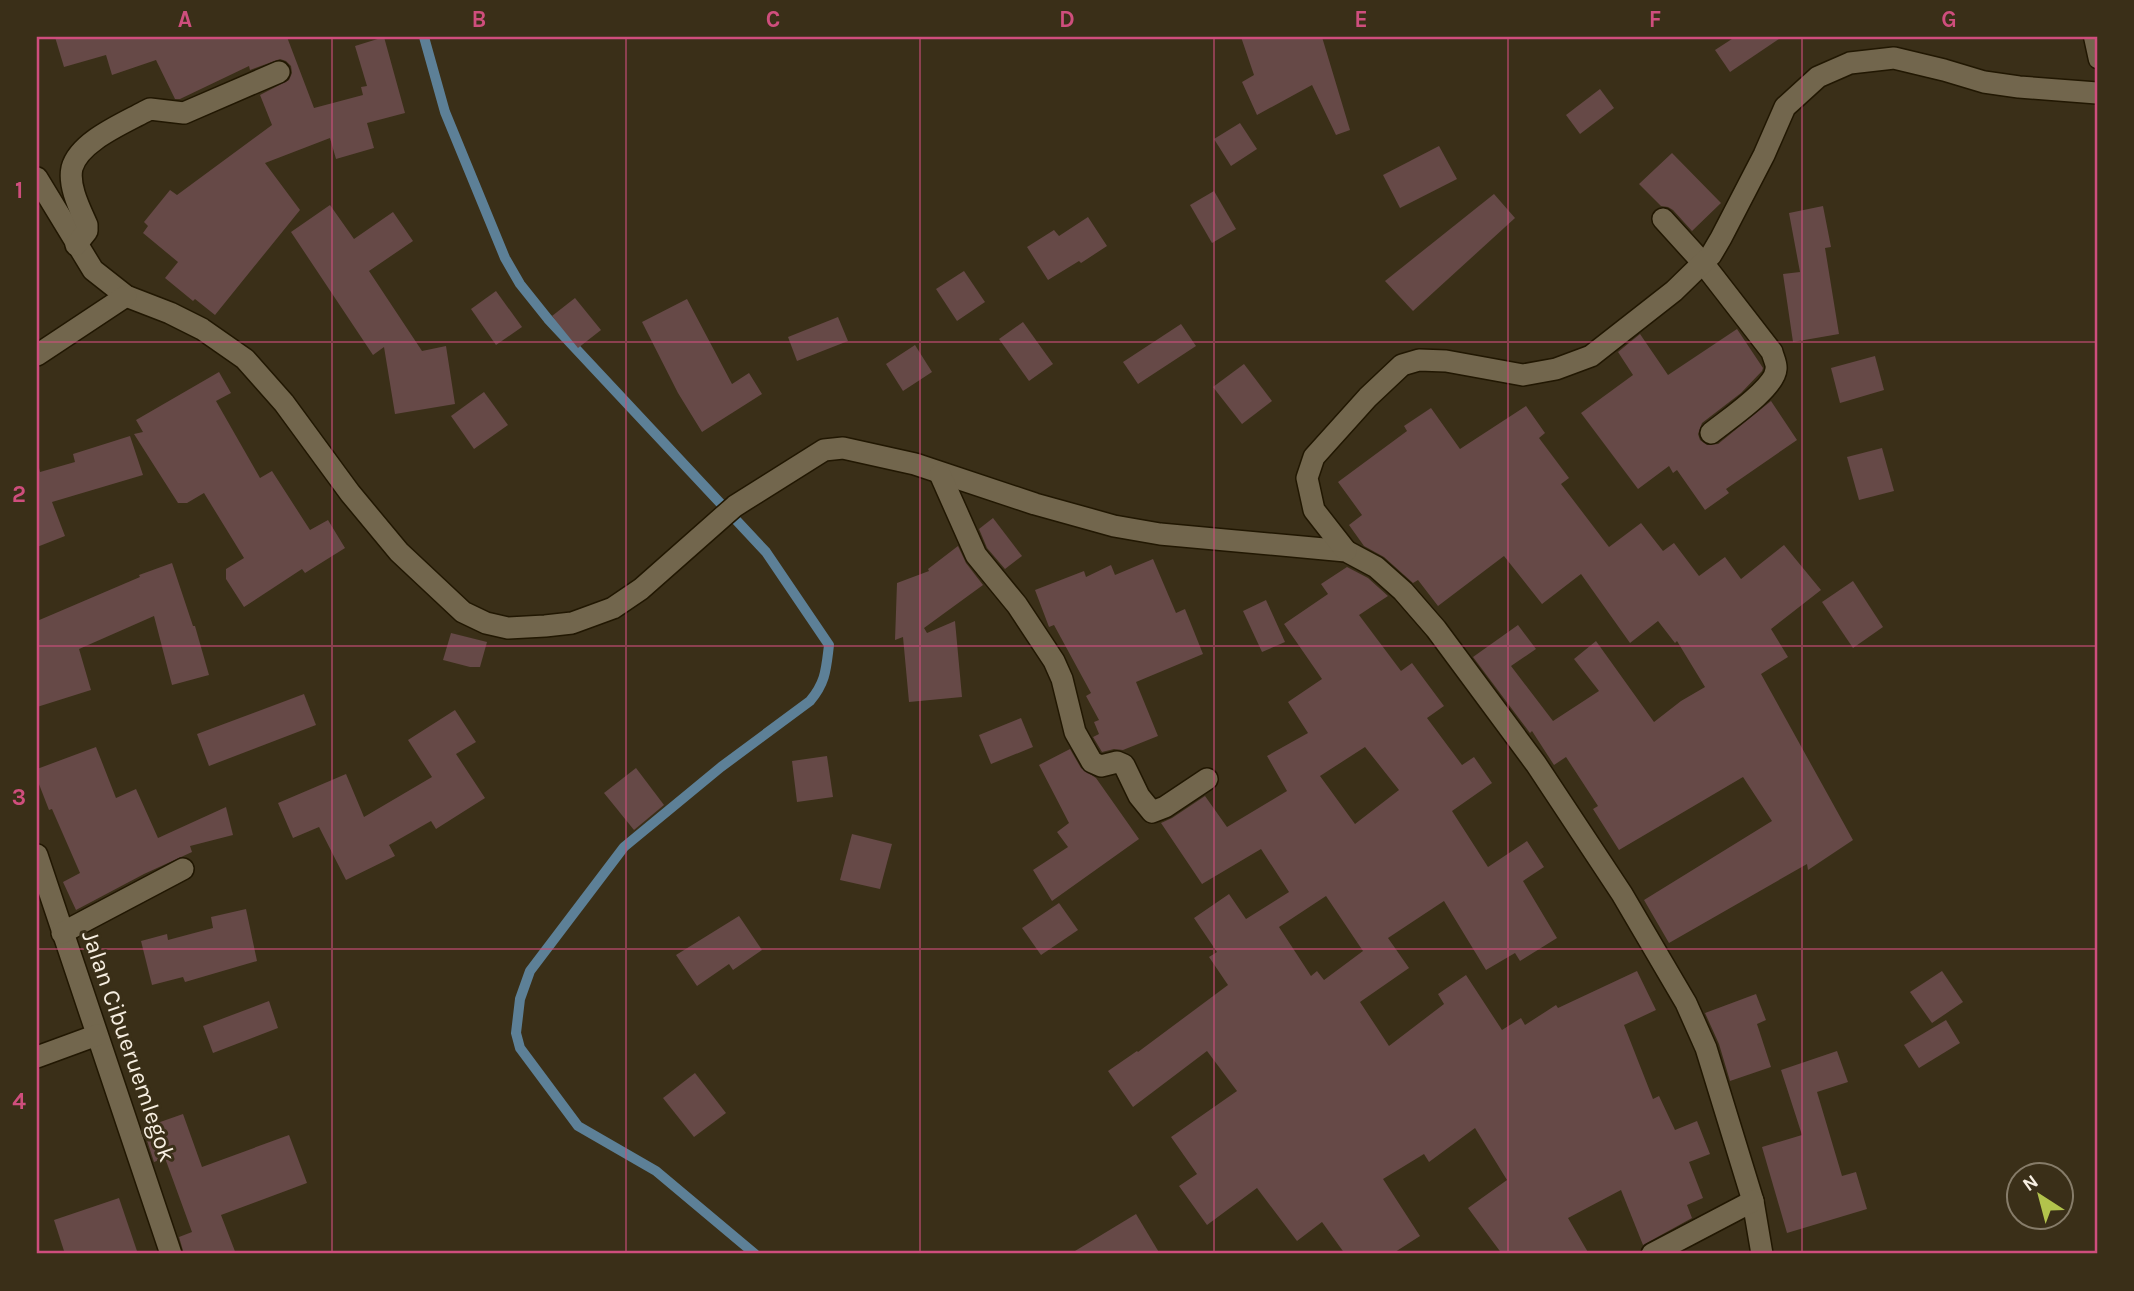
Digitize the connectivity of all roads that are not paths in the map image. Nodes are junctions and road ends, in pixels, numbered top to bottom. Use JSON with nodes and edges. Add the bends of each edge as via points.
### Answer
{"nodes":[{"id":1,"x":2092,"y":37,"type":"edge"},
{"id":2,"x":2097,"y":61,"type":"edge"},
{"id":3,"x":279,"y":72,"type":"dead end"},
{"id":4,"x":2097,"y":93,"type":"edge"},
{"id":5,"x":37,"y":178,"type":"edge"},
{"id":6,"x":1662,"y":219,"type":"dead end"},
{"id":7,"x":76,"y":245,"type":"junction"},
{"id":8,"x":1703,"y":263,"type":"junction"},
{"id":9,"x":126,"y":296,"type":"junction"},
{"id":10,"x":37,"y":355,"type":"edge"},
{"id":11,"x":1712,"y":433,"type":"dead end"},
{"id":12,"x":940,"y":474,"type":"junction"},
{"id":13,"x":1346,"y":551,"type":"junction"},
{"id":14,"x":1207,"y":779,"type":"dead end"},
{"id":15,"x":37,"y":855,"type":"edge"},
{"id":16,"x":183,"y":869,"type":"dead end"},
{"id":17,"x":62,"y":933,"type":"junction"},
{"id":18,"x":97,"y":1035,"type":"junction"},
{"id":19,"x":37,"y":1057,"type":"edge"},
{"id":20,"x":1753,"y":1201,"type":"junction"},
{"id":21,"x":171,"y":1254,"type":"edge"},
{"id":22,"x":1652,"y":1254,"type":"edge"},
{"id":23,"x":1762,"y":1254,"type":"edge"}],
"edges":[{"from":1,"to":2,"type":"lane"},
{"from":3,"to":7,"type":"street","via":[[184,113],[144,112],[87,146],[72,168],[72,186],[87,225]]},
{"from":4,"to":8,"type":"street","via":[[1996,84],[1894,58],[1850,63],[1818,77],[1785,107],[1721,239]]},
{"from":5,"to":7,"type":"street"},
{"from":6,"to":8,"type":"street"},
{"from":7,"to":9,"type":"street","via":[[93,270]]},
{"from":8,"to":11,"type":"street","via":[[1772,352],[1777,368],[1773,380]]},
{"from":8,"to":13,"type":"street","via":[[1591,356],[1556,369],[1523,375],[1446,361],[1402,365],[1314,457],[1307,478],[1314,510]]},
{"from":9,"to":10,"type":"street"},
{"from":9,"to":12,"type":"street","via":[[202,329],[244,359],[284,403],[399,552],[463,612],[508,628],[572,623],[612,608],[641,589],[735,506],[824,450],[843,448]]},
{"from":12,"to":13,"type":"street","via":[[1114,526]]},
{"from":12,"to":14,"type":"street","via":[[976,555],[1054,661],[1075,732],[1093,762],[1124,765],[1152,812]]},
{"from":13,"to":20,"type":"street","via":[[1377,567],[1436,629],[1536,764],[1622,894],[1686,1003],[1706,1048]]},
{"from":15,"to":17,"type":"street","name":"Jalan Cibueruemlegok"},
{"from":16,"to":17,"type":"street"},
{"from":17,"to":18,"type":"street","name":"Jalan Cibueruemlegok"},
{"from":18,"to":19,"type":"street"},
{"from":18,"to":21,"type":"street","name":"Jalan Cibueruemlegok"},
{"from":20,"to":22,"type":"street"},
{"from":20,"to":23,"type":"street"}]}
